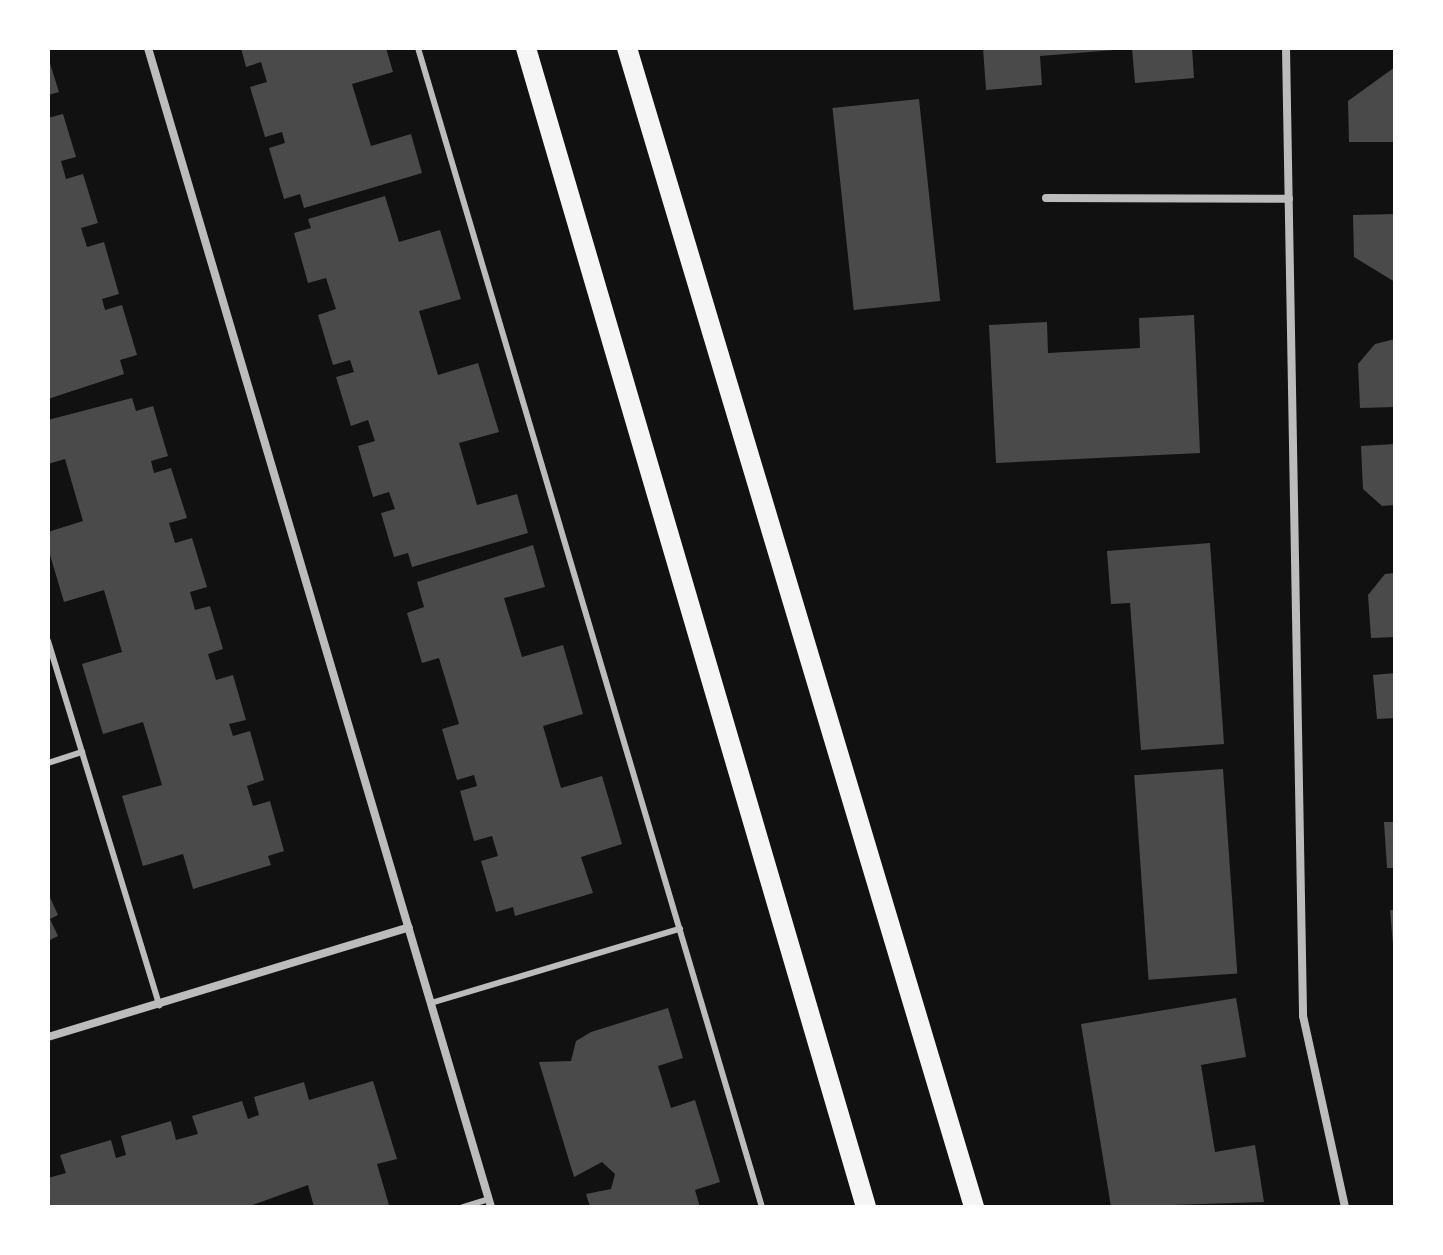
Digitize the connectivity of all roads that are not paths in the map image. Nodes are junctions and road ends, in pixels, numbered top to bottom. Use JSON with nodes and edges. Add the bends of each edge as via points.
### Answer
{"nodes":[{"id":1,"x":148,"y":48,"type":"edge"},
{"id":2,"x":418,"y":48,"type":"edge"},
{"id":3,"x":526,"y":48,"type":"edge"},
{"id":4,"x":627,"y":48,"type":"edge"},
{"id":5,"x":1286,"y":48,"type":"edge"},
{"id":6,"x":1046,"y":198,"type":"dead end"},
{"id":7,"x":1289,"y":199,"type":"junction"},
{"id":8,"x":48,"y":641,"type":"edge"},
{"id":9,"x":82,"y":752,"type":"junction"},
{"id":10,"x":48,"y":763,"type":"edge"},
{"id":11,"x":409,"y":927,"type":"junction"},
{"id":12,"x":680,"y":929,"type":"junction"},
{"id":13,"x":431,"y":1003,"type":"junction"},
{"id":14,"x":160,"y":1007,"type":"junction"},
{"id":15,"x":48,"y":1037,"type":"edge"},
{"id":16,"x":490,"y":1203,"type":"edge"},
{"id":17,"x":463,"y":1207,"type":"edge"},
{"id":18,"x":762,"y":1207,"type":"edge"},
{"id":19,"x":866,"y":1207,"type":"edge"},
{"id":20,"x":974,"y":1207,"type":"edge"},
{"id":21,"x":1345,"y":1207,"type":"edge"}],
"edges":[{"from":1,"to":11,"type":"street"},
{"from":2,"to":12,"type":"lane"},
{"from":3,"to":19,"type":"main road"},
{"from":4,"to":20,"type":"main road"},
{"from":5,"to":7,"type":"street"},
{"from":6,"to":7,"type":"street"},
{"from":7,"to":21,"type":"street","via":[[1303,1016]]},
{"from":8,"to":9,"type":"lane"},
{"from":9,"to":10,"type":"lane"},
{"from":9,"to":14,"type":"lane"},
{"from":11,"to":13,"type":"street"},
{"from":11,"to":14,"type":"street"},
{"from":12,"to":13,"type":"lane"},
{"from":12,"to":18,"type":"lane"},
{"from":13,"to":16,"type":"street"},
{"from":14,"to":15,"type":"street"},
{"from":16,"to":17,"type":"lane"}]}
